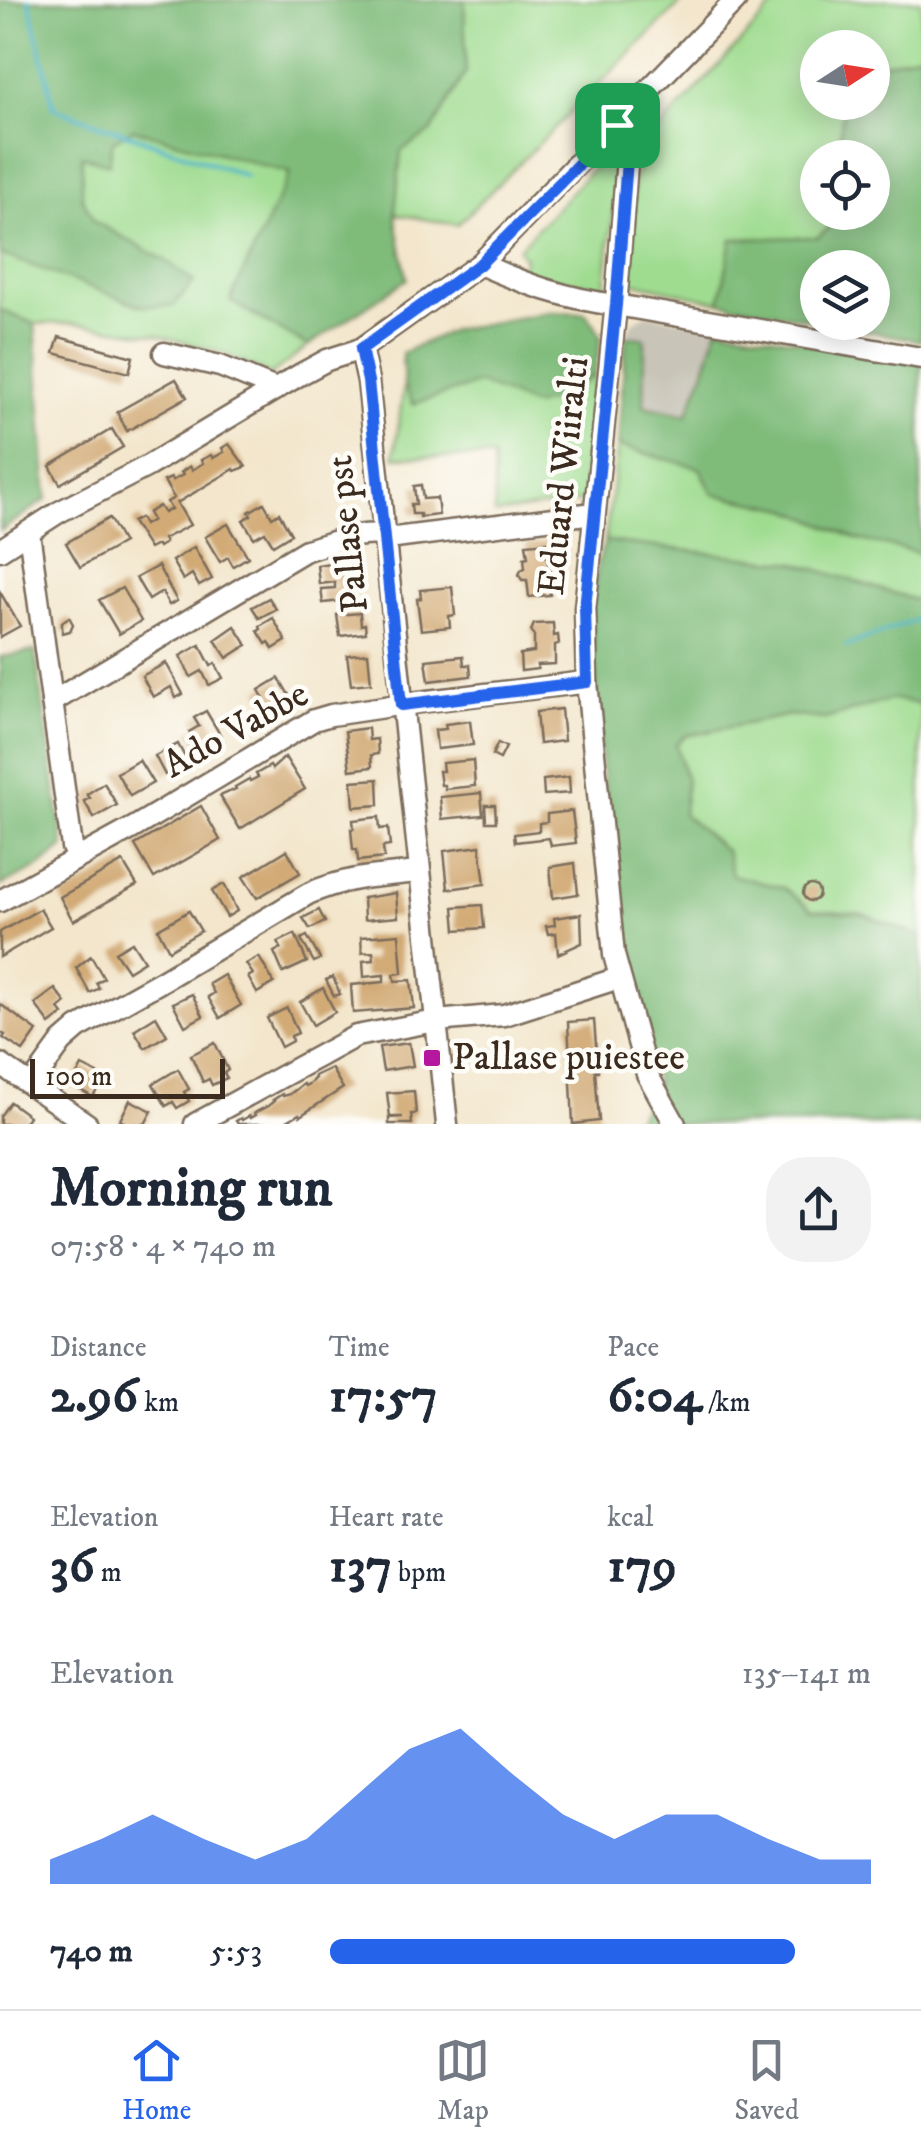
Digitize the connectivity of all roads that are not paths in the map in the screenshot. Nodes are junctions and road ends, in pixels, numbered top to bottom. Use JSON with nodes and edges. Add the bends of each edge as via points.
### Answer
{"nodes":[{"id":1,"x":736,"y":0,"type":"edge"},
{"id":2,"x":617,"y":125,"type":"junction"},
{"id":3,"x":480,"y":264,"type":"junction"},
{"id":4,"x":616,"y":305,"type":"junction"},
{"id":5,"x":361,"y":349,"type":"junction"},
{"id":6,"x":164,"y":353,"type":"dead end"},
{"id":7,"x":921,"y":358,"type":"edge"},
{"id":8,"x":276,"y":389,"type":"junction"},
{"id":9,"x":594,"y":513,"type":"junction"},
{"id":10,"x":29,"y":532,"type":"junction"},
{"id":11,"x":382,"y":533,"type":"junction"},
{"id":12,"x":0,"y":550,"type":"edge"},
{"id":13,"x":587,"y":682,"type":"junction"},
{"id":14,"x":52,"y":702,"type":"junction"},
{"id":15,"x":401,"y":705,"type":"junction"},
{"id":16,"x":77,"y":858,"type":"junction"},
{"id":17,"x":419,"y":872,"type":"junction"},
{"id":18,"x":0,"y":901,"type":"edge"},
{"id":19,"x":619,"y":978,"type":"junction"},
{"id":20,"x":436,"y":1021,"type":"junction"},
{"id":21,"x":0,"y":1064,"type":"edge"},
{"id":22,"x":31,"y":1085,"type":"junction"},
{"id":23,"x":87,"y":1124,"type":"edge"},
{"id":24,"x":194,"y":1124,"type":"edge"},
{"id":25,"x":447,"y":1124,"type":"edge"},
{"id":26,"x":675,"y":1124,"type":"edge"}],
"edges":[{"from":1,"to":2,"type":"street"},
{"from":2,"to":3,"type":"street"},
{"from":2,"to":4,"type":"street","name":"Eduard Wiiralti","via":[[628,147]]},
{"from":3,"to":4,"type":"street","via":[[525,285]]},
{"from":3,"to":5,"type":"street"},
{"from":4,"to":7,"type":"street"},
{"from":4,"to":9,"type":"street","name":"Eduard Wiiralti"},
{"from":5,"to":8,"type":"street"},
{"from":5,"to":11,"type":"street","name":"Pallase pst"},
{"from":6,"to":8,"type":"street"},
{"from":8,"to":10,"type":"street"},
{"from":9,"to":11,"type":"street","via":[[395,538]]},
{"from":9,"to":13,"type":"street","name":"Eduard Wiiralti","via":[[585,608]]},
{"from":10,"to":12,"type":"street"},
{"from":10,"to":14,"type":"street"},
{"from":11,"to":14,"type":"street","via":[[306,550]]},
{"from":11,"to":15,"type":"street","name":"Pallase pst"},
{"from":13,"to":15,"type":"street","name":"Ado Vabbe"},
{"from":13,"to":19,"type":"street","name":"Eduard Wiiralti"},
{"from":14,"to":16,"type":"street"},
{"from":15,"to":16,"type":"street","name":"Ado Vabbe","via":[[314,720]]},
{"from":15,"to":17,"type":"street","name":"Pallase pst"},
{"from":16,"to":18,"type":"street","name":"Ado Vabbe"},
{"from":17,"to":20,"type":"street","name":"Pallase pst"},
{"from":17,"to":22,"type":"street","via":[[350,879],[308,894],[78,1028]]},
{"from":19,"to":20,"type":"street","via":[[504,1015]]},
{"from":19,"to":26,"type":"street","name":"Eduard Wiiralti","via":[[647,1074]]},
{"from":20,"to":24,"type":"street","via":[[356,1036]]},
{"from":20,"to":25,"type":"street","name":"Pallase pst"},
{"from":21,"to":22,"type":"street"},
{"from":22,"to":23,"type":"street"}]}
